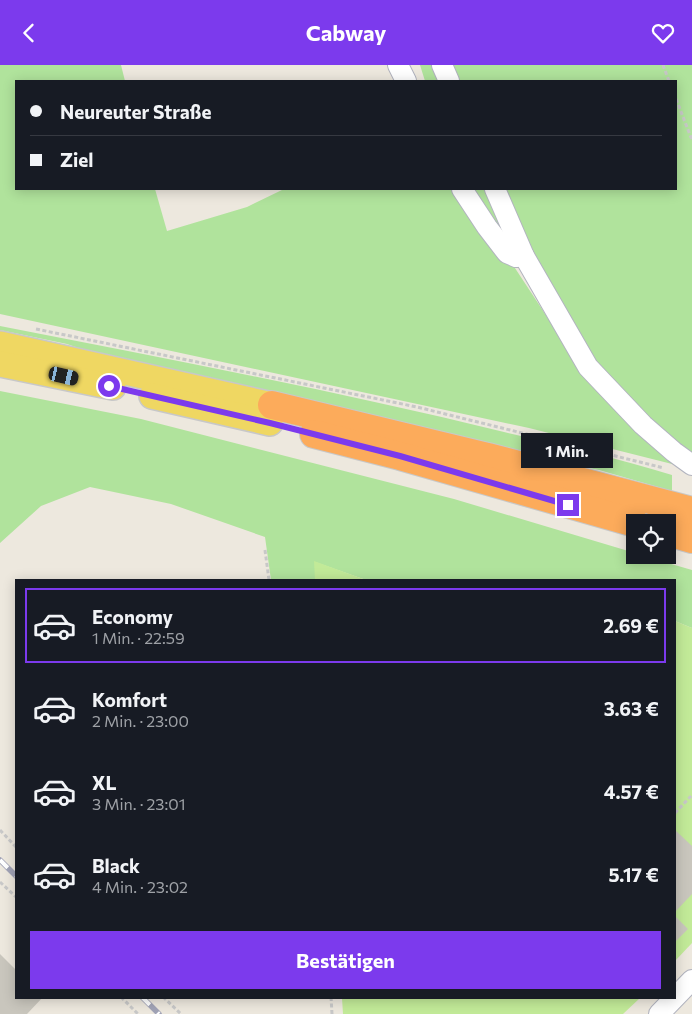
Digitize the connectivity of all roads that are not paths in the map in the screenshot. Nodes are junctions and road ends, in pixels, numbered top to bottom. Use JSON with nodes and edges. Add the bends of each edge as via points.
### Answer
{"nodes":[{"id":1,"x":398,"y":65,"type":"edge"},
{"id":2,"x":442,"y":65,"type":"edge"},
{"id":3,"x":406,"y":80,"type":"edge"},
{"id":4,"x":448,"y":80,"type":"edge"},
{"id":5,"x":463,"y":190,"type":"edge"},
{"id":6,"x":495,"y":190,"type":"edge"},
{"id":7,"x":524,"y":256,"type":"junction"},
{"id":8,"x":0,"y":344,"type":"edge"},
{"id":9,"x":0,"y":364,"type":"edge"},
{"id":10,"x":271,"y":414,"type":"junction"},
{"id":11,"x":692,"y":465,"type":"edge"},
{"id":12,"x":692,"y":511,"type":"edge"},
{"id":13,"x":626,"y":520,"type":"edge"},
{"id":14,"x":676,"y":534,"type":"edge"},
{"id":15,"x":692,"y":539,"type":"edge"},
{"id":16,"x":692,"y":980,"type":"edge"},
{"id":17,"x":676,"y":996,"type":"edge"},
{"id":18,"x":674,"y":999,"type":"edge"},
{"id":19,"x":659,"y":1014,"type":"edge"}],
"edges":[{"from":1,"to":3,"type":"street"},
{"from":2,"to":4,"type":"street"},
{"from":5,"to":7,"type":"street","via":[[507,253]]},
{"from":6,"to":7,"type":"street"},
{"from":7,"to":11,"type":"street","via":[[588,367],[644,425]]},
{"from":8,"to":10,"type":"main road"},
{"from":9,"to":10,"type":"main road"},
{"from":10,"to":12,"type":"highway","via":[[488,457]]},
{"from":10,"to":13,"type":"highway","via":[[400,456]]},
{"from":14,"to":15,"type":"highway"},
{"from":16,"to":17,"type":"street"},
{"from":18,"to":19,"type":"street"}]}
